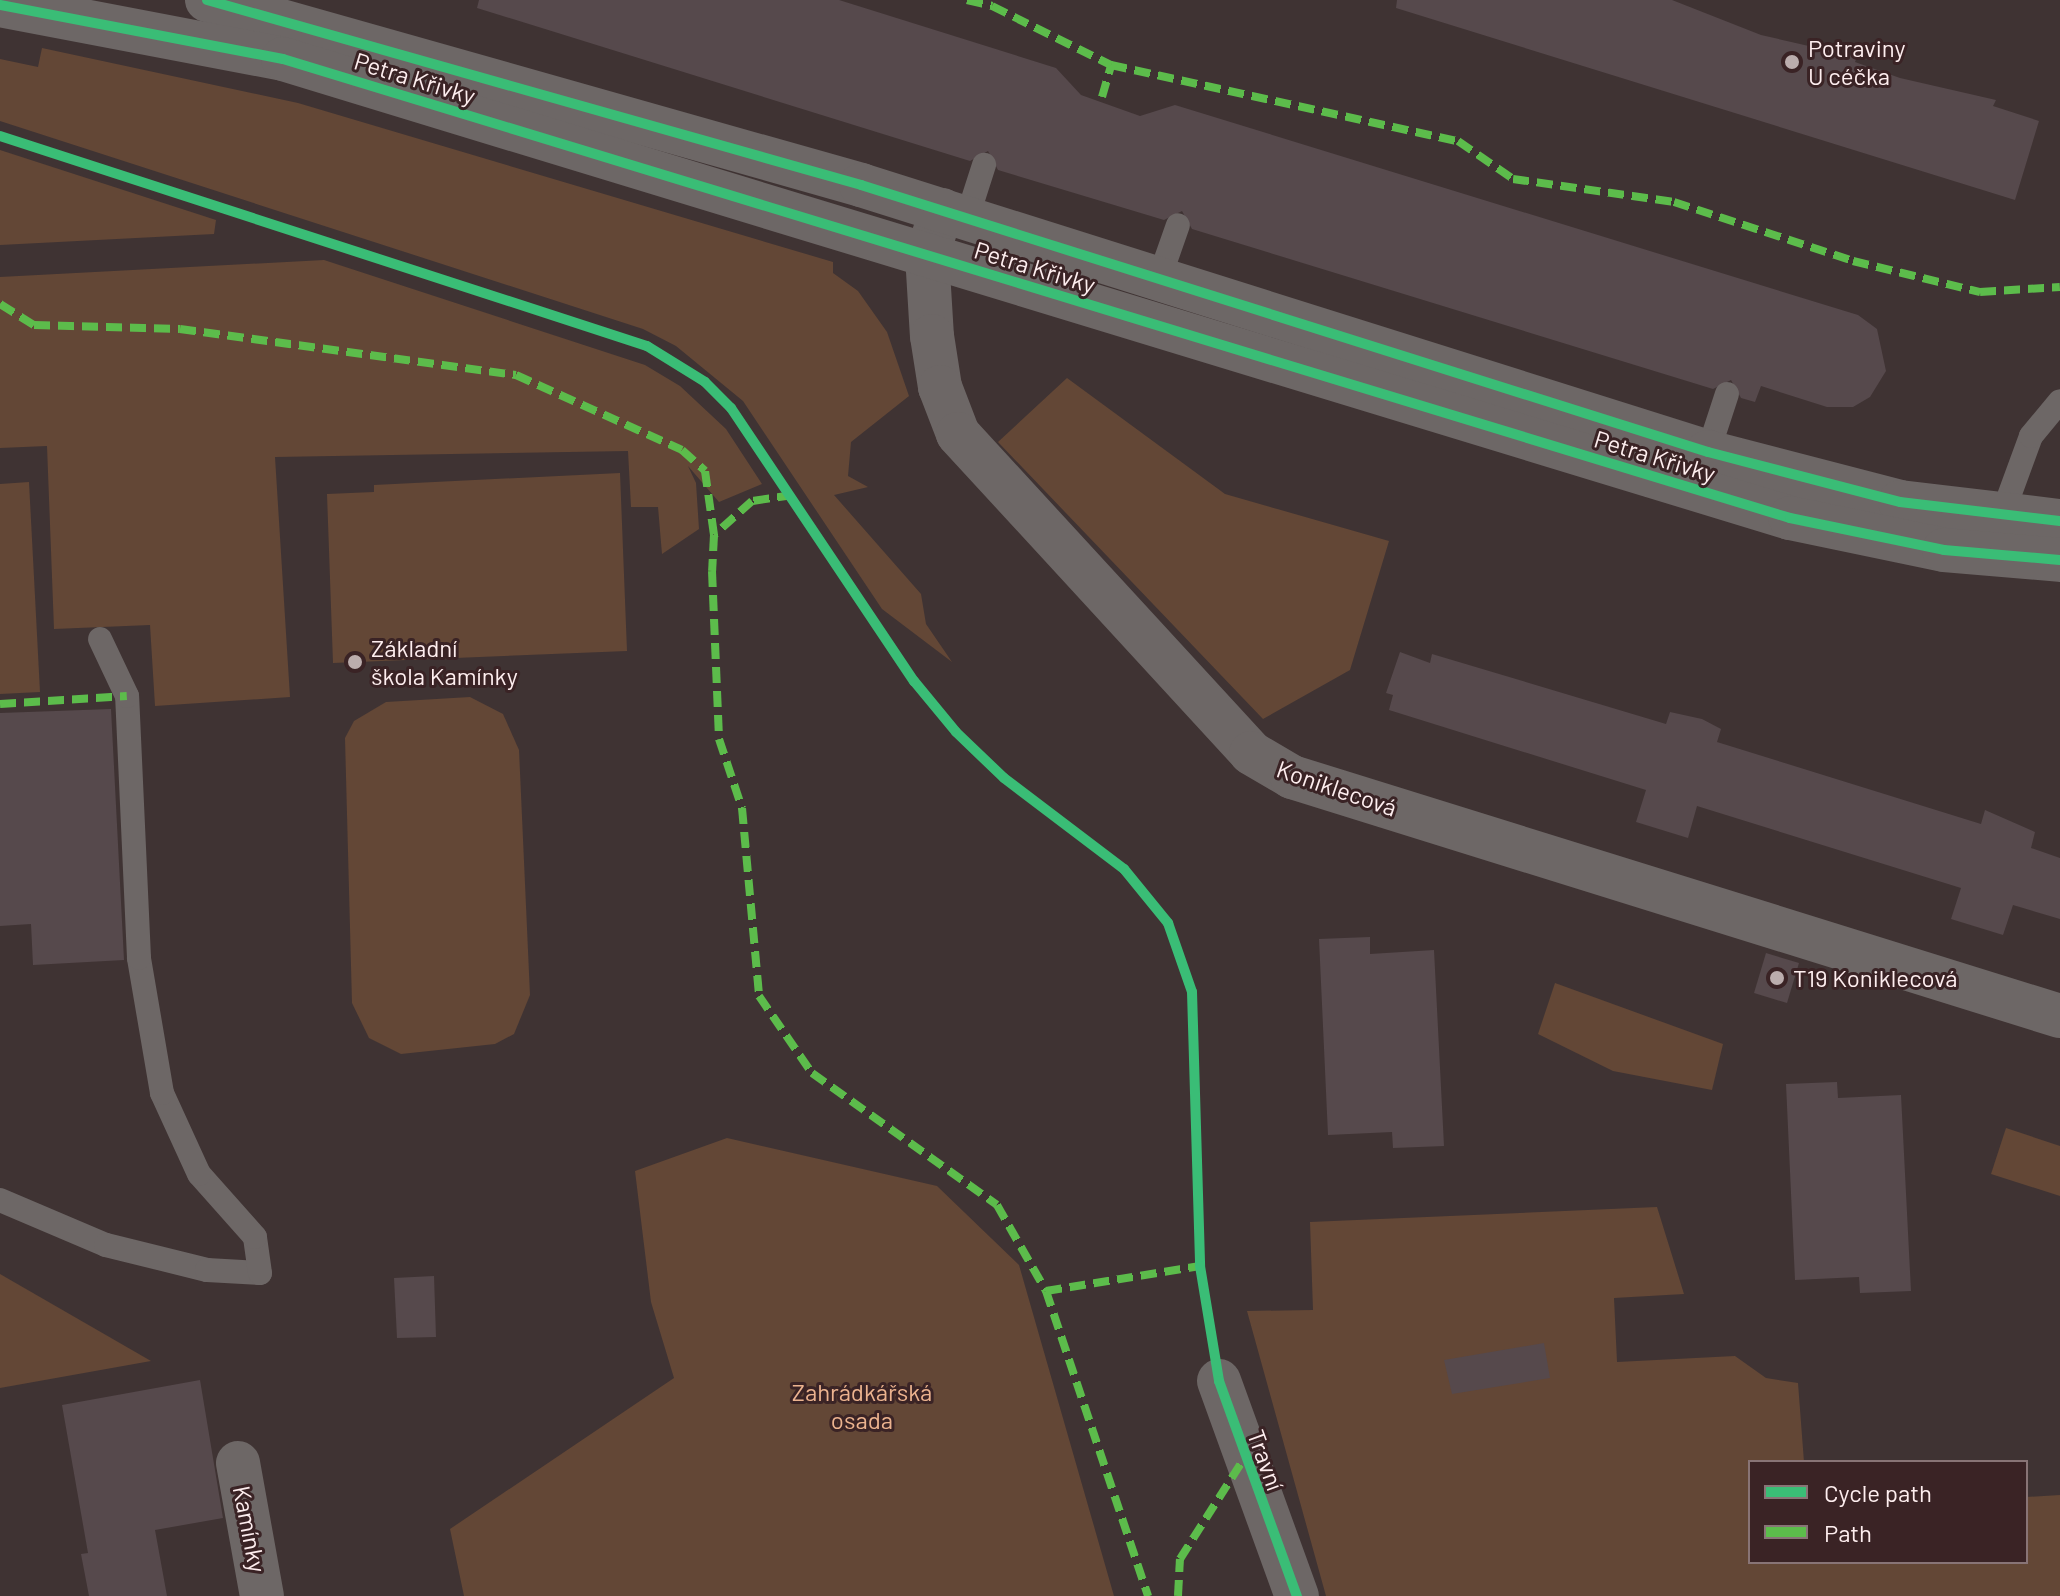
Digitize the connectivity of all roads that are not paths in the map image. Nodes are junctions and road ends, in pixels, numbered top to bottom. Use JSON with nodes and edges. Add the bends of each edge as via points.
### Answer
{"nodes":[{"id":1,"x":207,"y":0,"type":"edge"},
{"id":2,"x":0,"y":5,"type":"edge"},
{"id":3,"x":984,"y":165,"type":"dead end"},
{"id":4,"x":954,"y":214,"type":"junction"},
{"id":5,"x":1178,"y":225,"type":"dead end"},
{"id":6,"x":927,"y":255,"type":"junction"},
{"id":7,"x":1158,"y":282,"type":"junction"},
{"id":8,"x":1727,"y":394,"type":"dead end"},
{"id":9,"x":2060,"y":401,"type":"edge"},
{"id":10,"x":1708,"y":452,"type":"junction"},
{"id":11,"x":2001,"y":518,"type":"junction"},
{"id":12,"x":2060,"y":521,"type":"edge"},
{"id":13,"x":2060,"y":560,"type":"edge"},
{"id":14,"x":100,"y":639,"type":"dead end"},
{"id":15,"x":2060,"y":1016,"type":"edge"},
{"id":16,"x":0,"y":1200,"type":"edge"},
{"id":17,"x":1219,"y":1381,"type":"dead end"},
{"id":18,"x":238,"y":1463,"type":"dead end"},
{"id":19,"x":262,"y":1596,"type":"edge"},
{"id":20,"x":1297,"y":1596,"type":"edge"}],
"edges":[{"from":1,"to":4,"type":"street","name":"Petra Křivky"},
{"from":2,"to":6,"type":"street","name":"Petra Křivky","via":[[283,59]]},
{"from":3,"to":4,"type":"lane"},
{"from":4,"to":6,"type":"street","name":"Koniklecová"},
{"from":4,"to":7,"type":"street","name":"Petra Křivky"},
{"from":5,"to":7,"type":"lane"},
{"from":6,"to":13,"type":"street","name":"Petra Křivky","via":[[1790,518],[1944,550]]},
{"from":6,"to":15,"type":"street","name":"Koniklecová","via":[[935,362],[958,434],[1251,753],[1292,777]]},
{"from":7,"to":10,"type":"street","name":"Petra Křivky"},
{"from":8,"to":10,"type":"lane"},
{"from":9,"to":11,"type":"lane","via":[[2031,436]]},
{"from":10,"to":11,"type":"street","name":"Petra Křivky","via":[[1900,502]]},
{"from":11,"to":12,"type":"street","name":"Petra Křivky"},
{"from":14,"to":16,"type":"lane","via":[[127,696],[139,958],[162,1093],[199,1174],[255,1237],[260,1273],[207,1270],[106,1245]]},
{"from":17,"to":20,"type":"street","name":"Travní"},
{"from":18,"to":19,"type":"street","name":"Kamínky"}]}
